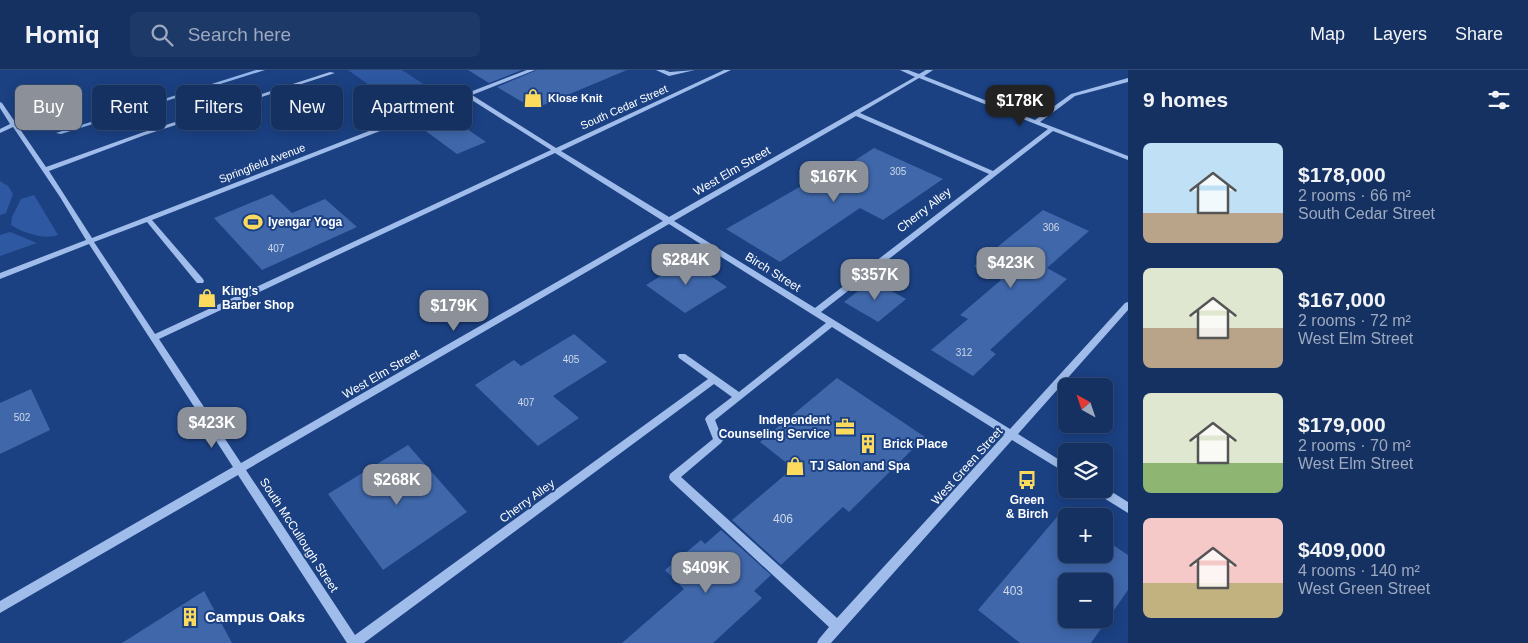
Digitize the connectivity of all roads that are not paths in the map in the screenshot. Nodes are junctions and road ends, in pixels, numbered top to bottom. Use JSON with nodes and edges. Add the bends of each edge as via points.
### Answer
{"nodes":[{"id":1,"x":532,"y":70,"type":"edge"},
{"id":2,"x":659,"y":70,"type":"edge"},
{"id":3,"x":692,"y":70,"type":"edge"},
{"id":4,"x":728,"y":70,"type":"edge"},
{"id":5,"x":904,"y":70,"type":"edge"},
{"id":6,"x":930,"y":70,"type":"edge"},
{"id":7,"x":332,"y":73,"type":"dead end"},
{"id":8,"x":920,"y":76,"type":"junction"},
{"id":9,"x":1128,"y":80,"type":"edge"},
{"id":10,"x":472,"y":93,"type":"edge"},
{"id":11,"x":472,"y":98,"type":"edge"},
{"id":12,"x":0,"y":104,"type":"edge"},
{"id":13,"x":857,"y":114,"type":"junction"},
{"id":14,"x":1036,"y":122,"type":"junction"},
{"id":15,"x":13,"y":125,"type":"junction"},
{"id":16,"x":1051,"y":129,"type":"junction"},
{"id":17,"x":377,"y":130,"type":"edge"},
{"id":18,"x":0,"y":132,"type":"edge"},
{"id":19,"x":554,"y":150,"type":"junction"},
{"id":20,"x":1128,"y":158,"type":"edge"},
{"id":21,"x":45,"y":170,"type":"junction"},
{"id":22,"x":992,"y":173,"type":"junction"},
{"id":23,"x":148,"y":219,"type":"junction"},
{"id":24,"x":669,"y":222,"type":"junction"},
{"id":25,"x":90,"y":242,"type":"junction"},
{"id":26,"x":0,"y":276,"type":"edge"},
{"id":27,"x":200,"y":282,"type":"dead end"},
{"id":28,"x":1128,"y":305,"type":"edge"},
{"id":29,"x":814,"y":313,"type":"junction"},
{"id":30,"x":831,"y":324,"type":"junction"},
{"id":31,"x":154,"y":338,"type":"junction"},
{"id":32,"x":682,"y":356,"type":"dead end"},
{"id":33,"x":714,"y":379,"type":"junction"},
{"id":34,"x":739,"y":397,"type":"junction"},
{"id":35,"x":1012,"y":434,"type":"junction"},
{"id":36,"x":1058,"y":464,"type":"edge"},
{"id":37,"x":240,"y":469,"type":"junction"},
{"id":38,"x":1112,"y":498,"type":"edge"},
{"id":39,"x":1128,"y":508,"type":"edge"},
{"id":40,"x":0,"y":607,"type":"edge"},
{"id":41,"x":838,"y":627,"type":"junction"},
{"id":42,"x":354,"y":643,"type":"edge"},
{"id":43,"x":824,"y":643,"type":"edge"}],
"edges":[{"from":1,"to":10,"type":"street","name":"Springfield Avenue"},
{"from":2,"to":3,"type":"street","via":[[669,74]]},
{"from":4,"to":19,"type":"street","name":"South Cedar Street"},
{"from":5,"to":8,"type":"street"},
{"from":6,"to":8,"type":"street","name":"West Elm Street"},
{"from":7,"to":21,"type":"street","via":[[143,134]]},
{"from":8,"to":13,"type":"street","name":"West Elm Street"},
{"from":8,"to":14,"type":"street"},
{"from":9,"to":14,"type":"street","via":[[1072,95]]},
{"from":11,"to":19,"type":"street","name":"Birch Street"},
{"from":12,"to":15,"type":"street","name":"South McCullough Street"},
{"from":13,"to":22,"type":"street"},
{"from":13,"to":24,"type":"street","name":"West Elm Street"},
{"from":14,"to":16,"type":"street"},
{"from":15,"to":18,"type":"street"},
{"from":15,"to":21,"type":"street","name":"South McCullough Street"},
{"from":16,"to":20,"type":"street"},
{"from":16,"to":22,"type":"street","name":"Cherry Alley"},
{"from":17,"to":23,"type":"street","name":"Springfield Avenue"},
{"from":19,"to":24,"type":"street","name":"Birch Street"},
{"from":19,"to":31,"type":"street","name":"South Cedar Street"},
{"from":21,"to":25,"type":"street","name":"South McCullough Street"},
{"from":22,"to":29,"type":"street","name":"Cherry Alley"},
{"from":23,"to":25,"type":"street","name":"Springfield Avenue"},
{"from":23,"to":27,"type":"street"},
{"from":24,"to":29,"type":"street","name":"Birch Street"},
{"from":24,"to":37,"type":"street","name":"West Elm Street"},
{"from":25,"to":26,"type":"street","name":"Springfield Avenue"},
{"from":25,"to":31,"type":"street","name":"South McCullough Street"},
{"from":28,"to":35,"type":"street","name":"West Green Street"},
{"from":29,"to":30,"type":"street","name":"Birch Street"},
{"from":30,"to":34,"type":"street"},
{"from":30,"to":35,"type":"street","name":"Birch Street"},
{"from":31,"to":37,"type":"street","name":"South McCullough Street"},
{"from":32,"to":33,"type":"street"},
{"from":33,"to":34,"type":"street"},
{"from":33,"to":42,"type":"street","name":"Cherry Alley"},
{"from":34,"to":41,"type":"street","via":[[710,419],[718,440],[674,477]]},
{"from":35,"to":36,"type":"street","name":"Birch Street"},
{"from":35,"to":41,"type":"street","name":"West Green Street"},
{"from":37,"to":40,"type":"street","name":"West Elm Street"},
{"from":37,"to":42,"type":"street","name":"South McCullough Street"},
{"from":38,"to":39,"type":"street"},
{"from":41,"to":43,"type":"street","name":"West Green Street"}]}
